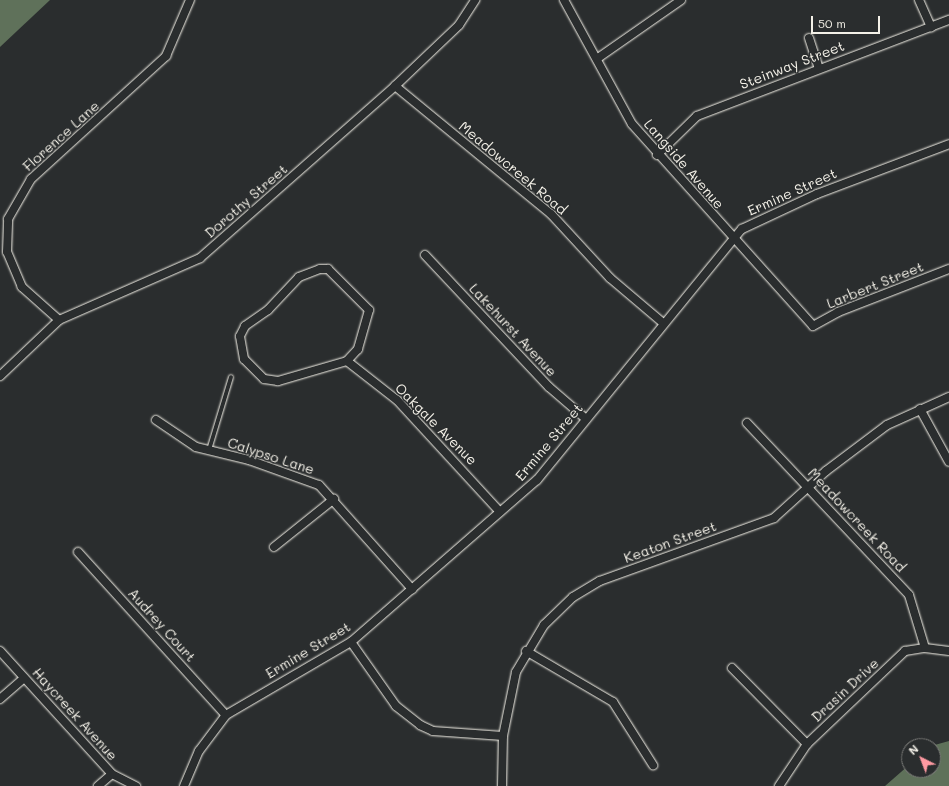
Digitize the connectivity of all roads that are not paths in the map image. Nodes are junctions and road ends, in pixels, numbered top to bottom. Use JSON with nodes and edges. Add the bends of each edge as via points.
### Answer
{"nodes":[{"id":1,"x":190,"y":0,"type":"edge"},
{"id":2,"x":475,"y":0,"type":"edge"},
{"id":3,"x":564,"y":0,"type":"edge"},
{"id":4,"x":681,"y":0,"type":"edge"},
{"id":5,"x":919,"y":0,"type":"edge"},
{"id":6,"x":949,"y":20,"type":"edge"},
{"id":7,"x":930,"y":27,"type":"junction"},
{"id":8,"x":809,"y":38,"type":"dead end"},
{"id":9,"x":598,"y":58,"type":"junction"},
{"id":10,"x":819,"y":68,"type":"junction"},
{"id":11,"x":395,"y":86,"type":"junction"},
{"id":12,"x":949,"y":144,"type":"edge"},
{"id":13,"x":657,"y":155,"type":"junction"},
{"id":14,"x":732,"y":237,"type":"junction"},
{"id":15,"x":425,"y":255,"type":"dead end"},
{"id":16,"x":949,"y":270,"type":"edge"},
{"id":17,"x":59,"y":320,"type":"junction"},
{"id":18,"x":663,"y":323,"type":"junction"},
{"id":19,"x":813,"y":326,"type":"joint"},
{"id":20,"x":347,"y":361,"type":"junction"},
{"id":21,"x":0,"y":376,"type":"edge"},
{"id":22,"x":231,"y":377,"type":"dead end"},
{"id":23,"x":949,"y":397,"type":"edge"},
{"id":24,"x":920,"y":409,"type":"junction"},
{"id":25,"x":586,"y":419,"type":"junction"},
{"id":26,"x":156,"y":420,"type":"dead end"},
{"id":27,"x":748,"y":422,"type":"dead end"},
{"id":28,"x":208,"y":450,"type":"junction"},
{"id":29,"x":949,"y":462,"type":"edge"},
{"id":30,"x":809,"y":487,"type":"junction"},
{"id":31,"x":334,"y":499,"type":"junction"},
{"id":32,"x":500,"y":512,"type":"junction"},
{"id":33,"x":274,"y":547,"type":"dead end"},
{"id":34,"x":78,"y":552,"type":"dead end"},
{"id":35,"x":412,"y":589,"type":"junction"},
{"id":36,"x":351,"y":642,"type":"junction"},
{"id":37,"x":925,"y":648,"type":"junction"},
{"id":38,"x":0,"y":651,"type":"edge"},
{"id":39,"x":526,"y":651,"type":"junction"},
{"id":40,"x":949,"y":651,"type":"edge"},
{"id":41,"x":732,"y":668,"type":"dead end"},
{"id":42,"x":24,"y":678,"type":"junction"},
{"id":43,"x":0,"y":699,"type":"edge"},
{"id":44,"x":226,"y":715,"type":"junction"},
{"id":45,"x":503,"y":736,"type":"junction"},
{"id":46,"x":807,"y":744,"type":"junction"},
{"id":47,"x":654,"y":765,"type":"dead end"},
{"id":48,"x":112,"y":774,"type":"junction"},
{"id":49,"x":98,"y":786,"type":"edge"},
{"id":50,"x":136,"y":786,"type":"edge"},
{"id":51,"x":184,"y":786,"type":"edge"},
{"id":52,"x":502,"y":786,"type":"edge"},
{"id":53,"x":779,"y":786,"type":"edge"}],
"edges":[{"from":1,"to":17,"type":"street","name":"Florence Lane","via":[[166,56],[31,179],[8,219],[7,252],[22,287]]},
{"from":2,"to":11,"type":"street","name":"Dorothy Street","via":[[459,25]]},
{"from":3,"to":9,"type":"street","name":"Langside Avenue"},
{"from":4,"to":9,"type":"street"},
{"from":5,"to":7,"type":"street"},
{"from":6,"to":7,"type":"street","name":"Steinway Street"},
{"from":7,"to":10,"type":"street","name":"Steinway Street"},
{"from":8,"to":10,"type":"street"},
{"from":9,"to":13,"type":"street","name":"Langside Avenue","via":[[632,124]]},
{"from":10,"to":13,"type":"street","name":"Steinway Street","via":[[697,116]]},
{"from":11,"to":17,"type":"street","name":"Dorothy Street","via":[[200,258]]},
{"from":11,"to":18,"type":"street","name":"Meadowcreek Road","via":[[551,214],[610,278]]},
{"from":12,"to":14,"type":"street","name":"Ermine Street","via":[[774,212]]},
{"from":13,"to":14,"type":"street","name":"Langside Avenue"},
{"from":14,"to":18,"type":"street","name":"Ermine Street"},
{"from":14,"to":19,"type":"street","name":"Langside Avenue"},
{"from":15,"to":25,"type":"street","name":"Lakehurst Avenue","via":[[549,387]]},
{"from":16,"to":19,"type":"street","name":"Larbert Street","via":[[838,312]]},
{"from":17,"to":21,"type":"street","name":"Dorothy Street"},
{"from":18,"to":25,"type":"street","name":"Ermine Street"},
{"from":20,"to":20,"type":"street","via":[[271,381],[256,374],[244,359],[240,336],[245,326],[268,310],[299,277],[328,268],[364,302],[370,314],[358,349]]},
{"from":20,"to":32,"type":"street","name":"Oakgale Avenue","via":[[397,400]]},
{"from":22,"to":28,"type":"lane"},
{"from":23,"to":24,"type":"street","name":"Keaton Street"},
{"from":24,"to":29,"type":"street"},
{"from":24,"to":30,"type":"street","name":"Keaton Street","via":[[887,425]]},
{"from":25,"to":32,"type":"street","name":"Ermine Street","via":[[536,480]]},
{"from":26,"to":28,"type":"street","name":"Calypso Lane","via":[[196,447]]},
{"from":27,"to":30,"type":"street","name":"Meadowcreek Road"},
{"from":28,"to":31,"type":"street","name":"Calypso Lane","via":[[306,479]]},
{"from":30,"to":37,"type":"street","name":"Meadowcreek Road","via":[[909,595]]},
{"from":30,"to":39,"type":"street","name":"Keaton Street","via":[[774,518],[600,581],[573,597],[544,625]]},
{"from":31,"to":33,"type":"street"},
{"from":31,"to":35,"type":"street","name":"Calypso Lane"},
{"from":32,"to":35,"type":"street","name":"Ermine Street"},
{"from":34,"to":44,"type":"street","name":"Audrey Court"},
{"from":35,"to":36,"type":"street","name":"Ermine Street"},
{"from":36,"to":44,"type":"street","name":"Ermine Street"},
{"from":36,"to":45,"type":"street","via":[[396,706],[420,725],[434,732]]},
{"from":37,"to":40,"type":"street","name":"Drasin Drive"},
{"from":37,"to":46,"type":"street","name":"Drasin Drive","via":[[906,651]]},
{"from":38,"to":42,"type":"street","name":"Haycreek Avenue"},
{"from":39,"to":45,"type":"street","name":"Keaton Street","via":[[514,678]]},
{"from":39,"to":47,"type":"street","via":[[613,702]]},
{"from":41,"to":46,"type":"street"},
{"from":42,"to":43,"type":"street"},
{"from":42,"to":48,"type":"street","name":"Haycreek Avenue"},
{"from":44,"to":51,"type":"street","name":"Ermine Street","via":[[199,751]]},
{"from":45,"to":52,"type":"street","name":"Keaton Street"},
{"from":46,"to":53,"type":"street","name":"Drasin Drive"},
{"from":48,"to":49,"type":"street"},
{"from":48,"to":50,"type":"street","name":"Haycreek Avenue"}]}
